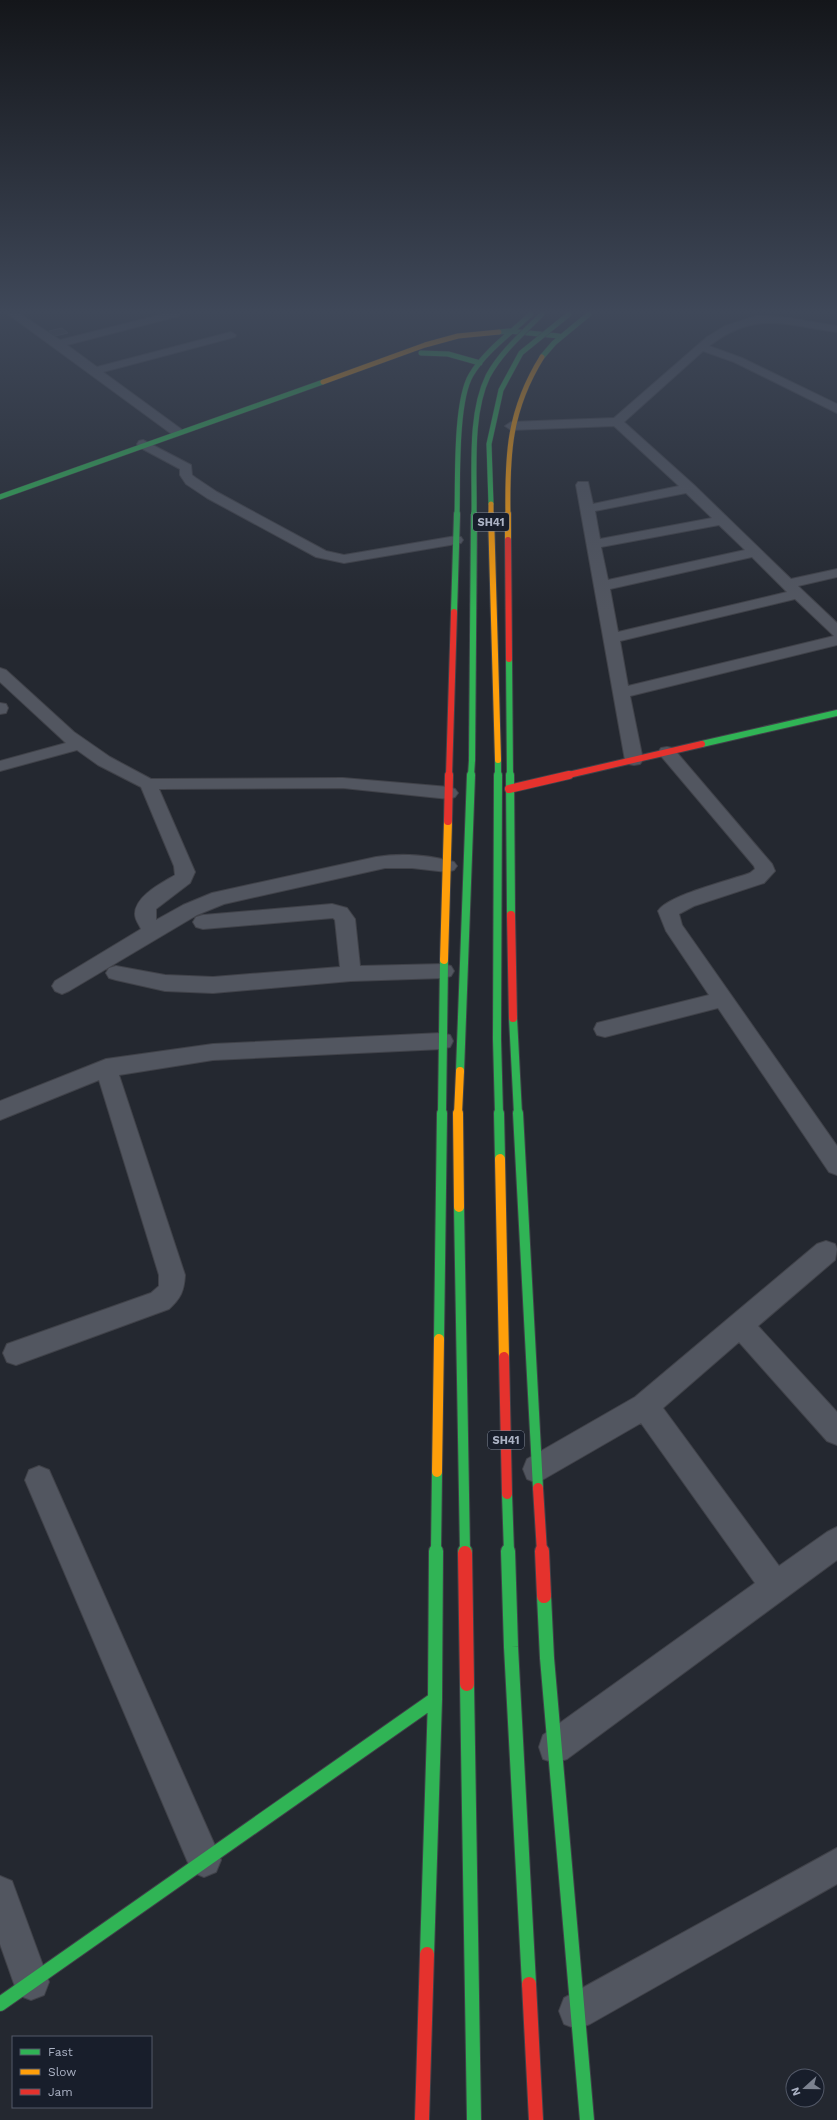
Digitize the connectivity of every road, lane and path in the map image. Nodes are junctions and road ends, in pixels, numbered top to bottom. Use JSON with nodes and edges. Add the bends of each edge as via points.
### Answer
{"nodes":[{"id":1,"x":151,"y":413,"type":"edge"},
{"id":2,"x":231,"y":413,"type":"edge"},
{"id":3,"x":245,"y":413,"type":"edge"},
{"id":4,"x":462,"y":413,"type":"edge"},
{"id":5,"x":479,"y":413,"type":"edge"},
{"id":6,"x":496,"y":413,"type":"edge"},
{"id":7,"x":514,"y":413,"type":"edge"},
{"id":8,"x":627,"y":413,"type":"edge"},
{"id":9,"x":617,"y":422,"type":"junction"},
{"id":10,"x":511,"y":426,"type":"junction"},
{"id":11,"x":177,"y":432,"type":"junction"},
{"id":12,"x":148,"y":446,"type":"junction"},
{"id":13,"x":583,"y":485,"type":"dead end"},
{"id":14,"x":688,"y":488,"type":"junction"},
{"id":15,"x":0,"y":497,"type":"edge"},
{"id":16,"x":0,"y":505,"type":"edge"},
{"id":17,"x":587,"y":509,"type":"junction"},
{"id":18,"x":721,"y":520,"type":"junction"},
{"id":19,"x":456,"y":540,"type":"junction"},
{"id":20,"x":594,"y":544,"type":"junction"},
{"id":21,"x":754,"y":552,"type":"junction"},
{"id":22,"x":837,"y":573,"type":"edge"},
{"id":23,"x":602,"y":586,"type":"junction"},
{"id":24,"x":792,"y":589,"type":"junction"},
{"id":25,"x":837,"y":632,"type":"edge"},
{"id":26,"x":611,"y":638,"type":"junction"},
{"id":27,"x":837,"y":640,"type":"edge"},
{"id":28,"x":0,"y":673,"type":"edge"},
{"id":29,"x":621,"y":693,"type":"junction"},
{"id":30,"x":837,"y":714,"type":"edge"},
{"id":31,"x":80,"y":744,"type":"junction"},
{"id":32,"x":667,"y":752,"type":"junction"},
{"id":33,"x":634,"y":760,"type":"junction"},
{"id":34,"x":0,"y":766,"type":"edge"},
{"id":35,"x":148,"y":784,"type":"junction"},
{"id":36,"x":509,"y":789,"type":"junction"},
{"id":37,"x":449,"y":793,"type":"junction"},
{"id":38,"x":447,"y":866,"type":"junction"},
{"id":39,"x":203,"y":922,"type":"dead end"},
{"id":40,"x":153,"y":931,"type":"junction"},
{"id":41,"x":444,"y":971,"type":"junction"},
{"id":42,"x":116,"y":972,"type":"dead end"},
{"id":43,"x":351,"y":974,"type":"junction"},
{"id":44,"x":62,"y":986,"type":"dead end"},
{"id":45,"x":723,"y":999,"type":"junction"},
{"id":46,"x":605,"y":1029,"type":"dead end"},
{"id":47,"x":442,"y":1041,"type":"junction"},
{"id":48,"x":106,"y":1068,"type":"junction"},
{"id":49,"x":0,"y":1112,"type":"edge"},
{"id":50,"x":837,"y":1165,"type":"edge"},
{"id":51,"x":826,"y":1252,"type":"dead end"},
{"id":52,"x":740,"y":1325,"type":"junction"},
{"id":53,"x":16,"y":1353,"type":"dead end"},
{"id":54,"x":645,"y":1406,"type":"junction"},
{"id":55,"x":837,"y":1432,"type":"edge"},
{"id":56,"x":537,"y":1469,"type":"junction"},
{"id":57,"x":39,"y":1480,"type":"dead end"},
{"id":58,"x":837,"y":1542,"type":"edge"},
{"id":59,"x":776,"y":1586,"type":"junction"},
{"id":60,"x":435,"y":1699,"type":"junction"},
{"id":61,"x":555,"y":1747,"type":"junction"},
{"id":62,"x":204,"y":1860,"type":"junction"},
{"id":63,"x":837,"y":1865,"type":"edge"},
{"id":64,"x":0,"y":1893,"type":"edge"},
{"id":65,"x":31,"y":1982,"type":"junction"},
{"id":66,"x":0,"y":2004,"type":"edge"},
{"id":67,"x":578,"y":2011,"type":"junction"},
{"id":68,"x":422,"y":2120,"type":"edge"},
{"id":69,"x":474,"y":2120,"type":"edge"},
{"id":70,"x":536,"y":2120,"type":"edge"},
{"id":71,"x":587,"y":2120,"type":"edge"}],
"edges":[{"from":1,"to":11,"type":"street"},
{"from":2,"to":11,"type":"street"},
{"from":3,"to":12,"type":"street"},
{"from":4,"to":19,"type":"street","via":[[458,443]]},
{"from":5,"to":69,"type":"street","number":"SH41","bridge":true,"via":[[475,444],[472,760],[458,1120]]},
{"from":6,"to":70,"type":"street","number":"SH41","bridge":true,"via":[[489,444],[498,760],[497,1047],[511,1647]]},
{"from":7,"to":10,"type":"street"},
{"from":8,"to":9,"type":"street"},
{"from":9,"to":10,"type":"street"},
{"from":9,"to":14,"type":"street"},
{"from":10,"to":36,"type":"street","via":[[508,450]]},
{"from":11,"to":12,"type":"street"},
{"from":12,"to":15,"type":"street"},
{"from":12,"to":16,"type":"street"},
{"from":12,"to":19,"type":"street","via":[[186,468],[186,475],[191,481],[212,495],[321,554],[331,557],[356,557]]},
{"from":13,"to":17,"type":"street"},
{"from":14,"to":17,"type":"street"},
{"from":14,"to":18,"type":"street"},
{"from":17,"to":20,"type":"street"},
{"from":18,"to":20,"type":"street"},
{"from":18,"to":21,"type":"street"},
{"from":19,"to":37,"type":"street"},
{"from":20,"to":23,"type":"street"},
{"from":21,"to":23,"type":"street"},
{"from":21,"to":24,"type":"street"},
{"from":22,"to":24,"type":"street"},
{"from":23,"to":26,"type":"street"},
{"from":24,"to":25,"type":"street"},
{"from":24,"to":26,"type":"street"},
{"from":26,"to":29,"type":"street"},
{"from":27,"to":29,"type":"street"},
{"from":28,"to":31,"type":"street"},
{"from":29,"to":33,"type":"street"},
{"from":30,"to":32,"type":"street"},
{"from":31,"to":34,"type":"street"},
{"from":31,"to":35,"type":"street","via":[[104,761]]},
{"from":32,"to":33,"type":"street"},
{"from":32,"to":45,"type":"street","via":[[763,864],[765,871],[757,878],[687,901],[668,911],[673,926]]},
{"from":33,"to":36,"type":"street"},
{"from":35,"to":37,"type":"street","via":[[343,783]]},
{"from":35,"to":40,"type":"street","via":[[185,872],[183,878],[150,903],[145,910],[145,916]]},
{"from":36,"to":56,"type":"street","via":[[513,1034]]},
{"from":37,"to":38,"type":"street"},
{"from":38,"to":40,"type":"street","via":[[405,860],[376,863],[219,898],[190,910]]},
{"from":38,"to":41,"type":"street"},
{"from":39,"to":43,"type":"street","via":[[332,911],[340,913],[345,919]]},
{"from":40,"to":44,"type":"street"},
{"from":41,"to":43,"type":"street"},
{"from":41,"to":47,"type":"street"},
{"from":42,"to":43,"type":"street","via":[[165,983],[213,985]]},
{"from":45,"to":46,"type":"street"},
{"from":45,"to":50,"type":"street"},
{"from":47,"to":48,"type":"street","via":[[213,1052]]},
{"from":47,"to":60,"type":"street"},
{"from":48,"to":49,"type":"street"},
{"from":48,"to":53,"type":"street","via":[[172,1276],[172,1291],[160,1301]]},
{"from":51,"to":52,"type":"street"},
{"from":52,"to":54,"type":"street"},
{"from":52,"to":55,"type":"street"},
{"from":54,"to":56,"type":"street"},
{"from":54,"to":59,"type":"street"},
{"from":56,"to":61,"type":"street","via":[[547,1658]]},
{"from":57,"to":62,"type":"street"},
{"from":58,"to":59,"type":"street"},
{"from":59,"to":61,"type":"street"},
{"from":60,"to":62,"type":"street"},
{"from":60,"to":68,"type":"street"},
{"from":61,"to":67,"type":"street"},
{"from":62,"to":65,"type":"street"},
{"from":63,"to":67,"type":"street"},
{"from":64,"to":65,"type":"street"},
{"from":65,"to":66,"type":"street"},
{"from":67,"to":71,"type":"street"}]}
